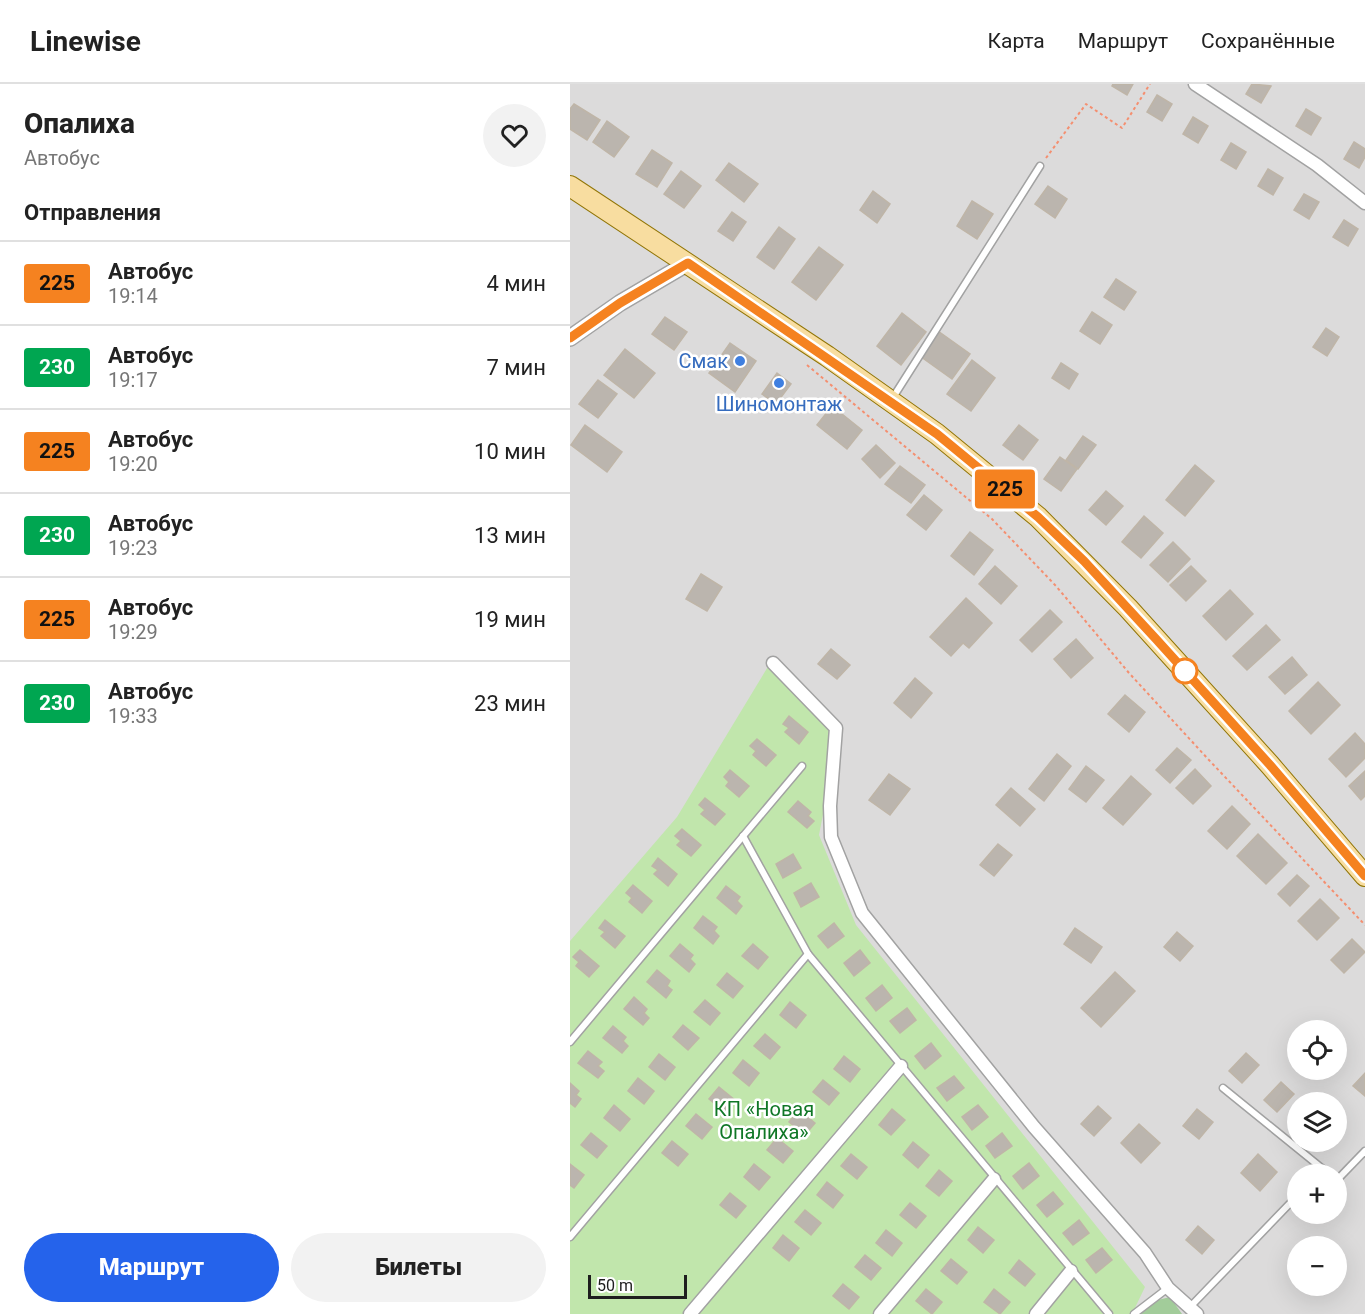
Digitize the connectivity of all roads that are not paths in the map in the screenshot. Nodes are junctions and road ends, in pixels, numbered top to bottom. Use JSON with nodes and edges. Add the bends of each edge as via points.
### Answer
{"nodes":[{"id":1,"x":1195,"y":84,"type":"edge"},
{"id":2,"x":1040,"y":166,"type":"road end"},
{"id":3,"x":570,"y":186,"type":"edge"},
{"id":4,"x":1365,"y":203,"type":"edge"},
{"id":5,"x":688,"y":263,"type":"junction"},
{"id":6,"x":570,"y":338,"type":"edge"},
{"id":7,"x":890,"y":401,"type":"junction"},
{"id":8,"x":773,"y":663,"type":"dead end"},
{"id":9,"x":802,"y":766,"type":"dead end"},
{"id":10,"x":743,"y":836,"type":"junction"},
{"id":11,"x":1365,"y":876,"type":"edge"},
{"id":12,"x":808,"y":954,"type":"junction"},
{"id":13,"x":570,"y":1042,"type":"edge"},
{"id":14,"x":901,"y":1066,"type":"junction"},
{"id":15,"x":1223,"y":1088,"type":"dead end"},
{"id":16,"x":1365,"y":1151,"type":"edge"},
{"id":17,"x":1317,"y":1164,"type":"edge"},
{"id":18,"x":1347,"y":1170,"type":"edge"},
{"id":19,"x":994,"y":1179,"type":"junction"},
{"id":20,"x":1287,"y":1207,"type":"edge"},
{"id":21,"x":570,"y":1237,"type":"edge"},
{"id":22,"x":1071,"y":1271,"type":"junction"},
{"id":23,"x":1168,"y":1288,"type":"junction"},
{"id":24,"x":1194,"y":1311,"type":"edge"},
{"id":25,"x":690,"y":1314,"type":"edge"},
{"id":26,"x":880,"y":1314,"type":"edge"},
{"id":27,"x":1036,"y":1314,"type":"edge"},
{"id":28,"x":1109,"y":1314,"type":"edge"},
{"id":29,"x":1134,"y":1314,"type":"edge"}],
"edges":[{"from":1,"to":4,"type":"street","via":[[1317,165]]},
{"from":2,"to":7,"type":"lane"},
{"from":3,"to":5,"type":"main road"},
{"from":5,"to":6,"type":"street"},
{"from":5,"to":7,"type":"main road"},
{"from":7,"to":11,"type":"main road","via":[[977,465],[1084,561]]},
{"from":8,"to":23,"type":"street","via":[[836,728],[831,837],[862,913],[1034,1127],[1145,1253]]},
{"from":9,"to":10,"type":"lane"},
{"from":10,"to":12,"type":"lane"},
{"from":10,"to":13,"type":"lane"},
{"from":12,"to":14,"type":"lane"},
{"from":12,"to":21,"type":"lane"},
{"from":14,"to":19,"type":"lane"},
{"from":14,"to":25,"type":"street"},
{"from":15,"to":17,"type":"lane"},
{"from":16,"to":18,"type":"lane"},
{"from":19,"to":22,"type":"lane"},
{"from":19,"to":26,"type":"street"},
{"from":20,"to":24,"type":"lane"},
{"from":22,"to":27,"type":"street"},
{"from":22,"to":28,"type":"lane"},
{"from":23,"to":24,"type":"street"},
{"from":23,"to":29,"type":"lane"}]}
